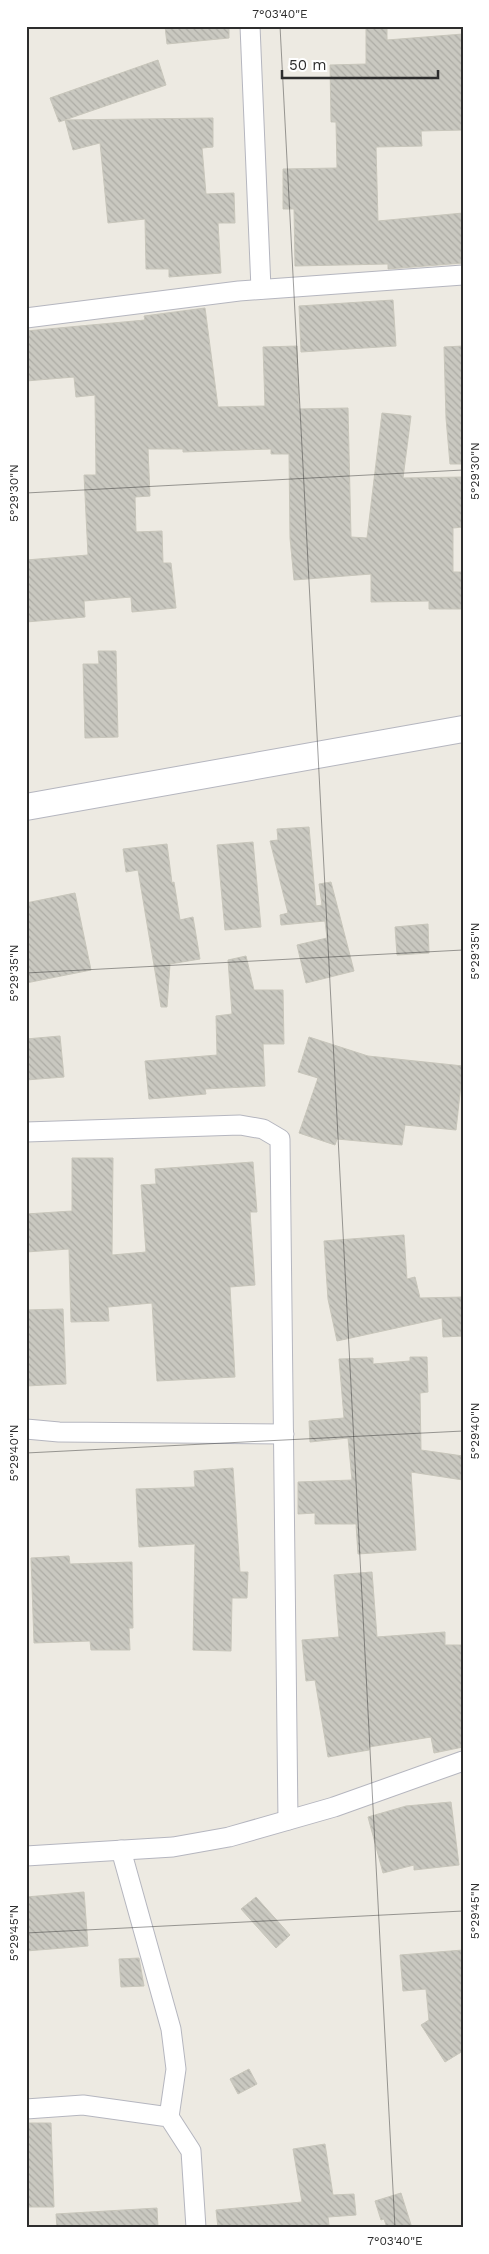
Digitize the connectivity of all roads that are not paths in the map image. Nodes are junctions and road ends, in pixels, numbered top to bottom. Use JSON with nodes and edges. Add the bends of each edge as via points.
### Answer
{"nodes":[{"id":1,"x":250,"y":26,"type":"edge"},
{"id":2,"x":463,"y":275,"type":"edge"},
{"id":3,"x":261,"y":289,"type":"junction"},
{"id":4,"x":26,"y":318,"type":"edge"},
{"id":5,"x":463,"y":729,"type":"edge"},
{"id":6,"x":26,"y":806,"type":"edge"},
{"id":7,"x":26,"y":1132,"type":"edge"},
{"id":8,"x":26,"y":1429,"type":"edge"},
{"id":9,"x":284,"y":1434,"type":"junction"},
{"id":10,"x":463,"y":1761,"type":"edge"},
{"id":11,"x":288,"y":1820,"type":"junction"},
{"id":12,"x":121,"y":1850,"type":"junction"},
{"id":13,"x":26,"y":1856,"type":"edge"},
{"id":14,"x":26,"y":2109,"type":"edge"},
{"id":15,"x":169,"y":2117,"type":"junction"},
{"id":16,"x":196,"y":2228,"type":"edge"}],
"edges":[{"from":1,"to":3,"type":"street"},
{"from":2,"to":3,"type":"street"},
{"from":3,"to":4,"type":"street"},
{"from":5,"to":6,"type":"main road"},
{"from":7,"to":9,"type":"street","via":[[240,1126],[264,1129],[280,1139]]},
{"from":8,"to":9,"type":"street"},
{"from":9,"to":11,"type":"street"},
{"from":10,"to":11,"type":"street"},
{"from":11,"to":12,"type":"street","via":[[229,1837],[173,1847]]},
{"from":12,"to":13,"type":"street"},
{"from":12,"to":15,"type":"street","via":[[171,2029],[176,2069]]},
{"from":14,"to":15,"type":"street","via":[[83,2104]]},
{"from":15,"to":16,"type":"street","via":[[191,2151]]}]}
